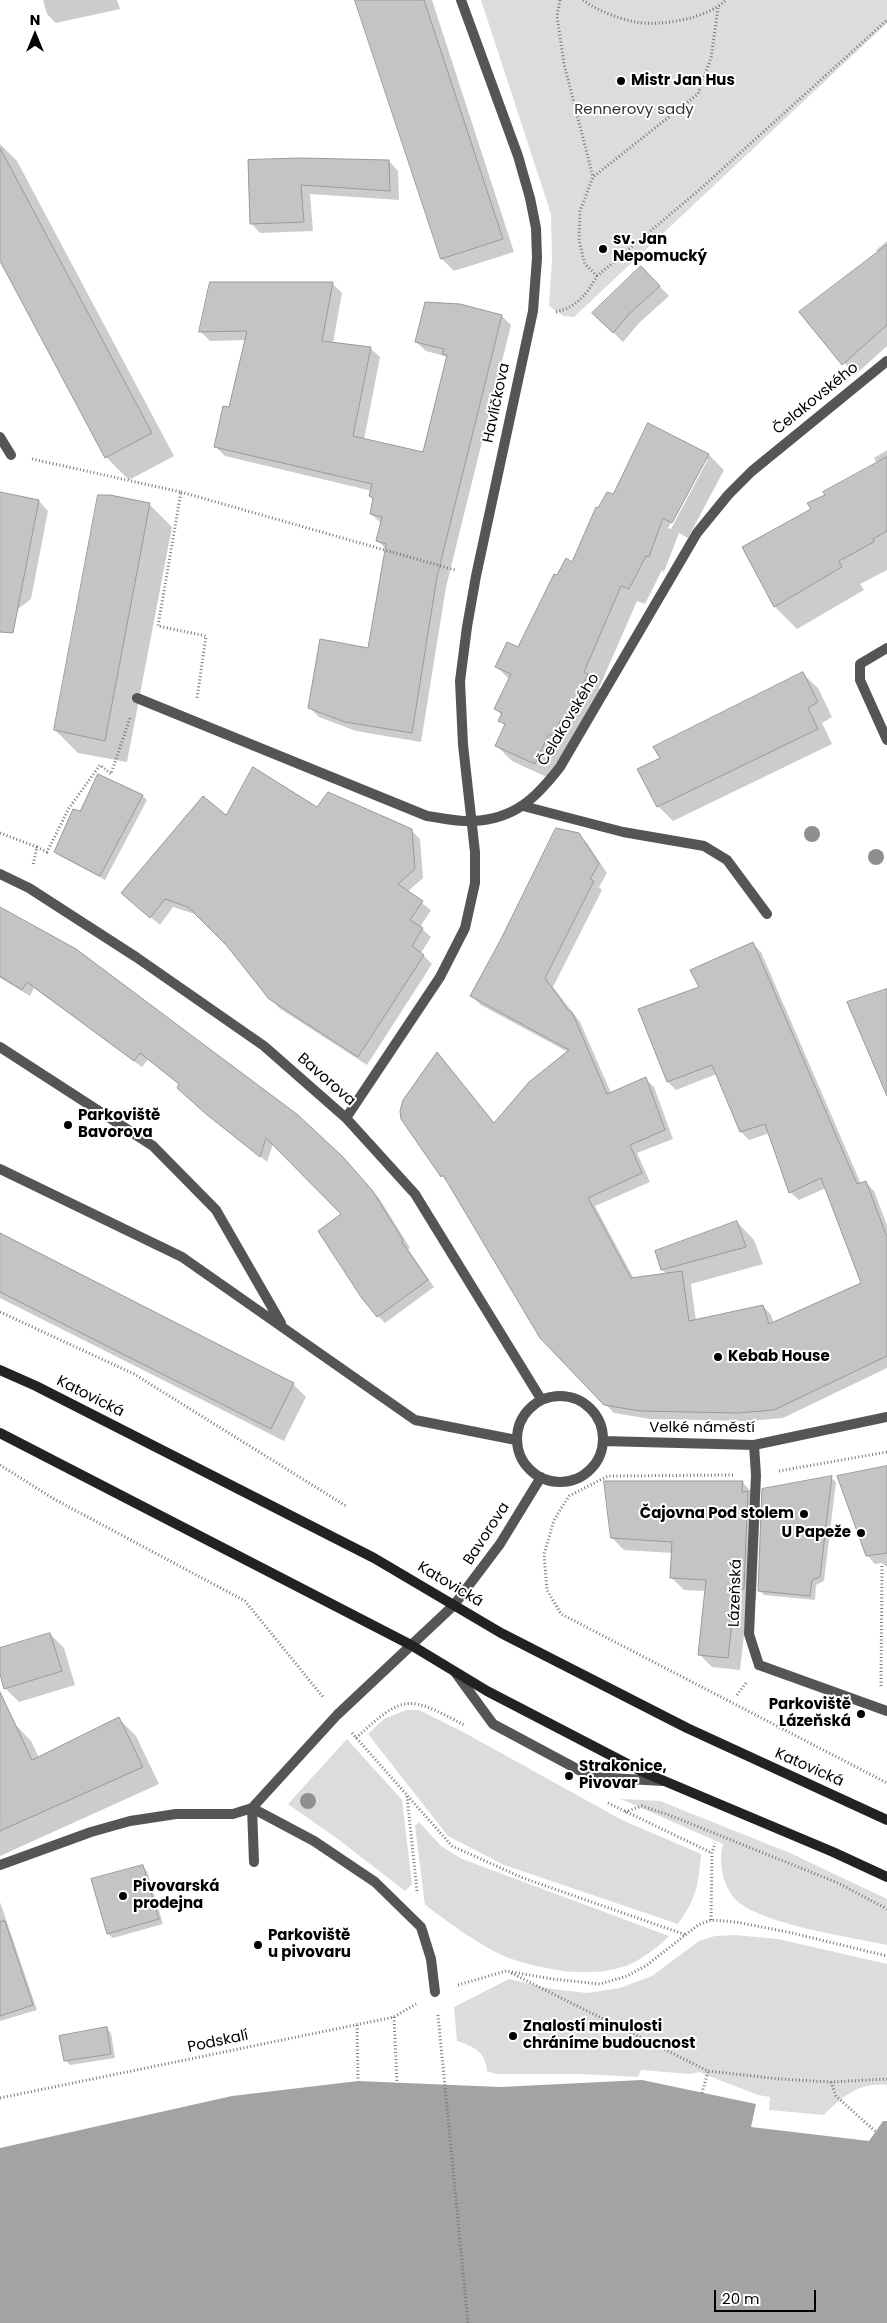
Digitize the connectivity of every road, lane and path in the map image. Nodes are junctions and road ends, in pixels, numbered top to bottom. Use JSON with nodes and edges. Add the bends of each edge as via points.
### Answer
{"nodes":[{"id":1,"x":461,"y":0,"type":"edge"},
{"id":2,"x":560,"y":0,"type":"edge"},
{"id":3,"x":583,"y":0,"type":"edge"},
{"id":4,"x":726,"y":0,"type":"edge"},
{"id":5,"x":718,"y":8,"type":"junction"},
{"id":6,"x":887,"y":20,"type":"edge"},
{"id":7,"x":594,"y":177,"type":"junction"},
{"id":8,"x":597,"y":276,"type":"junction"},
{"id":9,"x":564,"y":310,"type":"dead end"},
{"id":10,"x":887,"y":361,"type":"edge"},
{"id":11,"x":0,"y":437,"type":"edge"},
{"id":12,"x":11,"y":455,"type":"joint"},
{"id":13,"x":181,"y":492,"type":"junction"},
{"id":14,"x":476,"y":576,"type":"junction"},
{"id":15,"x":887,"y":648,"type":"edge"},
{"id":16,"x":137,"y":698,"type":"joint"},
{"id":17,"x":193,"y":721,"type":"junction"},
{"id":18,"x":887,"y":740,"type":"edge"},
{"id":19,"x":523,"y":806,"type":"junction"},
{"id":20,"x":472,"y":821,"type":"junction"},
{"id":21,"x":0,"y":833,"type":"edge"},
{"id":22,"x":37,"y":847,"type":"junction"},
{"id":23,"x":0,"y":874,"type":"edge"},
{"id":24,"x":29,"y":888,"type":"junction"},
{"id":25,"x":767,"y":914,"type":"dead end"},
{"id":26,"x":0,"y":1047,"type":"edge"},
{"id":27,"x":346,"y":1118,"type":"junction"},
{"id":28,"x":0,"y":1169,"type":"edge"},
{"id":29,"x":0,"y":1312,"type":"edge"},
{"id":30,"x":283,"y":1326,"type":"junction"},
{"id":31,"x":0,"y":1370,"type":"edge"},
{"id":32,"x":540,"y":1399,"type":"junction"},
{"id":33,"x":887,"y":1417,"type":"edge"},
{"id":34,"x":0,"y":1433,"type":"edge"},
{"id":35,"x":516,"y":1440,"type":"junction"},
{"id":36,"x":603,"y":1442,"type":"junction"},
{"id":37,"x":754,"y":1446,"type":"junction"},
{"id":38,"x":887,"y":1452,"type":"edge"},
{"id":39,"x":0,"y":1465,"type":"edge"},
{"id":40,"x":756,"y":1474,"type":"junction"},
{"id":41,"x":541,"y":1477,"type":"junction"},
{"id":42,"x":346,"y":1506,"type":"dead end"},
{"id":43,"x":882,"y":1566,"type":"dead end"},
{"id":44,"x":454,"y":1606,"type":"junction"},
{"id":45,"x":411,"y":1645,"type":"junction"},
{"id":46,"x":455,"y":1671,"type":"junction"},
{"id":47,"x":882,"y":1689,"type":"dead end"},
{"id":48,"x":887,"y":1711,"type":"edge"},
{"id":49,"x":337,"y":1715,"type":"junction"},
{"id":50,"x":664,"y":1781,"type":"junction"},
{"id":51,"x":887,"y":1783,"type":"edge"},
{"id":52,"x":407,"y":1795,"type":"junction"},
{"id":53,"x":252,"y":1808,"type":"junction"},
{"id":54,"x":887,"y":1820,"type":"edge"},
{"id":55,"x":715,"y":1844,"type":"dead end"},
{"id":56,"x":712,"y":1853,"type":"junction"},
{"id":57,"x":254,"y":1862,"type":"dead end"},
{"id":58,"x":0,"y":1865,"type":"edge"},
{"id":59,"x":887,"y":1877,"type":"edge"},
{"id":60,"x":887,"y":1909,"type":"edge"},
{"id":61,"x":711,"y":1920,"type":"junction"},
{"id":62,"x":421,"y":1927,"type":"junction"},
{"id":63,"x":687,"y":1935,"type":"junction"},
{"id":64,"x":887,"y":1956,"type":"edge"},
{"id":65,"x":506,"y":1971,"type":"junction"},
{"id":66,"x":436,"y":1992,"type":"junction"},
{"id":67,"x":394,"y":2017,"type":"junction"},
{"id":68,"x":357,"y":2025,"type":"junction"},
{"id":69,"x":708,"y":2071,"type":"junction"},
{"id":70,"x":887,"y":2079,"type":"edge"},
{"id":71,"x":358,"y":2081,"type":"dead end"},
{"id":72,"x":831,"y":2082,"type":"junction"},
{"id":73,"x":397,"y":2083,"type":"dead end"},
{"id":74,"x":702,"y":2093,"type":"dead end"},
{"id":75,"x":0,"y":2098,"type":"edge"},
{"id":76,"x":876,"y":2132,"type":"dead end"},
{"id":77,"x":468,"y":2323,"type":"edge"}],
"edges":[{"from":1,"to":14,"type":"street","name":"Havlíčkova","via":[[518,156],[536,228],[537,258],[533,311]]},
{"from":2,"to":7,"type":"path","via":[[557,16],[564,64]]},
{"from":3,"to":5,"type":"path","via":[[597,10],[637,22],[678,21]]},
{"from":4,"to":5,"type":"path"},
{"from":5,"to":7,"type":"path","via":[[711,58],[698,94]]},
{"from":6,"to":8,"type":"path"},
{"from":7,"to":8,"type":"path","via":[[580,211],[579,241],[585,264]]},
{"from":8,"to":9,"type":"path","via":[[577,304]]},
{"from":10,"to":19,"type":"street","name":"Čelakovského","via":[[752,471],[728,495],[698,533],[560,767],[540,793]]},
{"from":11,"to":12,"type":"street"},
{"from":12,"to":13,"type":"path"},
{"from":13,"to":14,"type":"path"},
{"from":13,"to":17,"type":"path","via":[[158,626],[206,636]]},
{"from":14,"to":20,"type":"street","name":"Havlíčkova","via":[[460,681]]},
{"from":15,"to":18,"type":"street","via":[[860,664],[860,680]]},
{"from":16,"to":17,"type":"street","name":"Čelakovského"},
{"from":16,"to":22,"type":"path","via":[[111,774],[100,765],[69,808],[47,852]]},
{"from":17,"to":20,"type":"street","name":"Čelakovského","via":[[427,816]]},
{"from":19,"to":20,"type":"street","name":"Čelakovského","via":[[504,815]]},
{"from":19,"to":25,"type":"street","via":[[623,832],[704,846],[727,860]]},
{"from":20,"to":27,"type":"street","via":[[475,884],[465,928],[440,977]]},
{"from":21,"to":22,"type":"path"},
{"from":22,"to":24,"type":"path"},
{"from":23,"to":24,"type":"street","name":"Bavorova"},
{"from":24,"to":27,"type":"street","name":"Bavorova","via":[[264,1046]]},
{"from":26,"to":30,"type":"street","via":[[153,1146],[216,1210]]},
{"from":27,"to":32,"type":"street","name":"Bavorova","via":[[415,1194]]},
{"from":28,"to":30,"type":"street","via":[[182,1257]]},
{"from":29,"to":42,"type":"path","via":[[134,1374]]},
{"from":30,"to":35,"type":"street","via":[[415,1420]]},
{"from":31,"to":44,"type":"main road","name":"Katovická","via":[[374,1558]]},
{"from":32,"to":35,"type":"street","via":[[523,1416]]},
{"from":32,"to":36,"type":"street","via":[[558,1395],[576,1398],[591,1408],[601,1424]]},
{"from":33,"to":37,"type":"street","name":"Velké náměstí"},
{"from":34,"to":45,"type":"main road"},
{"from":35,"to":41,"type":"street","via":[[523,1462]]},
{"from":36,"to":37,"type":"street","name":"Velké náměstí"},
{"from":36,"to":41,"type":"street","via":[[596,1461],[582,1476],[568,1481]]},
{"from":37,"to":40,"type":"street","name":"Lázeňská"},
{"from":38,"to":40,"type":"path"},
{"from":39,"to":49,"type":"path","via":[[54,1499],[245,1601]]},
{"from":40,"to":48,"type":"street","name":"Lázeňská","via":[[749,1634],[759,1665]]},
{"from":40,"to":51,"type":"path","via":[[608,1476],[569,1496],[554,1520],[544,1554],[547,1590],[561,1614]]},
{"from":41,"to":44,"type":"street","name":"Bavorova","via":[[500,1544]]},
{"from":43,"to":47,"type":"path"},
{"from":44,"to":45,"type":"street","name":"Bavorova"},
{"from":44,"to":54,"type":"main road","name":"Katovická","via":[[687,1728]]},
{"from":45,"to":46,"type":"main road"},
{"from":45,"to":49,"type":"street","name":"Bavorova"},
{"from":46,"to":50,"type":"main road","via":[[486,1691]]},
{"from":46,"to":50,"type":"street","via":[[493,1724],[592,1778]]},
{"from":49,"to":52,"type":"path"},
{"from":49,"to":53,"type":"street","name":"Bavorova"},
{"from":50,"to":59,"type":"main road"},
{"from":52,"to":62,"type":"path"},
{"from":52,"to":63,"type":"path","via":[[452,1846],[523,1878]]},
{"from":53,"to":57,"type":"street"},
{"from":53,"to":58,"type":"street","via":[[233,1814],[176,1814],[130,1821]]},
{"from":53,"to":62,"type":"street","via":[[314,1841],[376,1882]]},
{"from":55,"to":56,"type":"path"},
{"from":56,"to":60,"type":"path","via":[[625,1812],[642,1806],[669,1815],[838,1883]]},
{"from":56,"to":61,"type":"path"},
{"from":61,"to":63,"type":"path"},
{"from":61,"to":64,"type":"path","via":[[771,1929]]},
{"from":62,"to":66,"type":"street","via":[[431,1958]]},
{"from":63,"to":65,"type":"path","via":[[647,1965],[627,1976],[600,1984]]},
{"from":65,"to":66,"type":"path","name":"Podskalí"},
{"from":65,"to":69,"type":"path"},
{"from":66,"to":67,"type":"path","name":"Podskalí"},
{"from":66,"to":77,"type":"path"},
{"from":67,"to":68,"type":"path","name":"Podskalí"},
{"from":67,"to":73,"type":"path"},
{"from":68,"to":71,"type":"path"},
{"from":68,"to":75,"type":"path","name":"Podskalí"},
{"from":69,"to":72,"type":"path"},
{"from":69,"to":74,"type":"path"},
{"from":70,"to":72,"type":"path"},
{"from":72,"to":76,"type":"path","via":[[836,2096]]}]}
